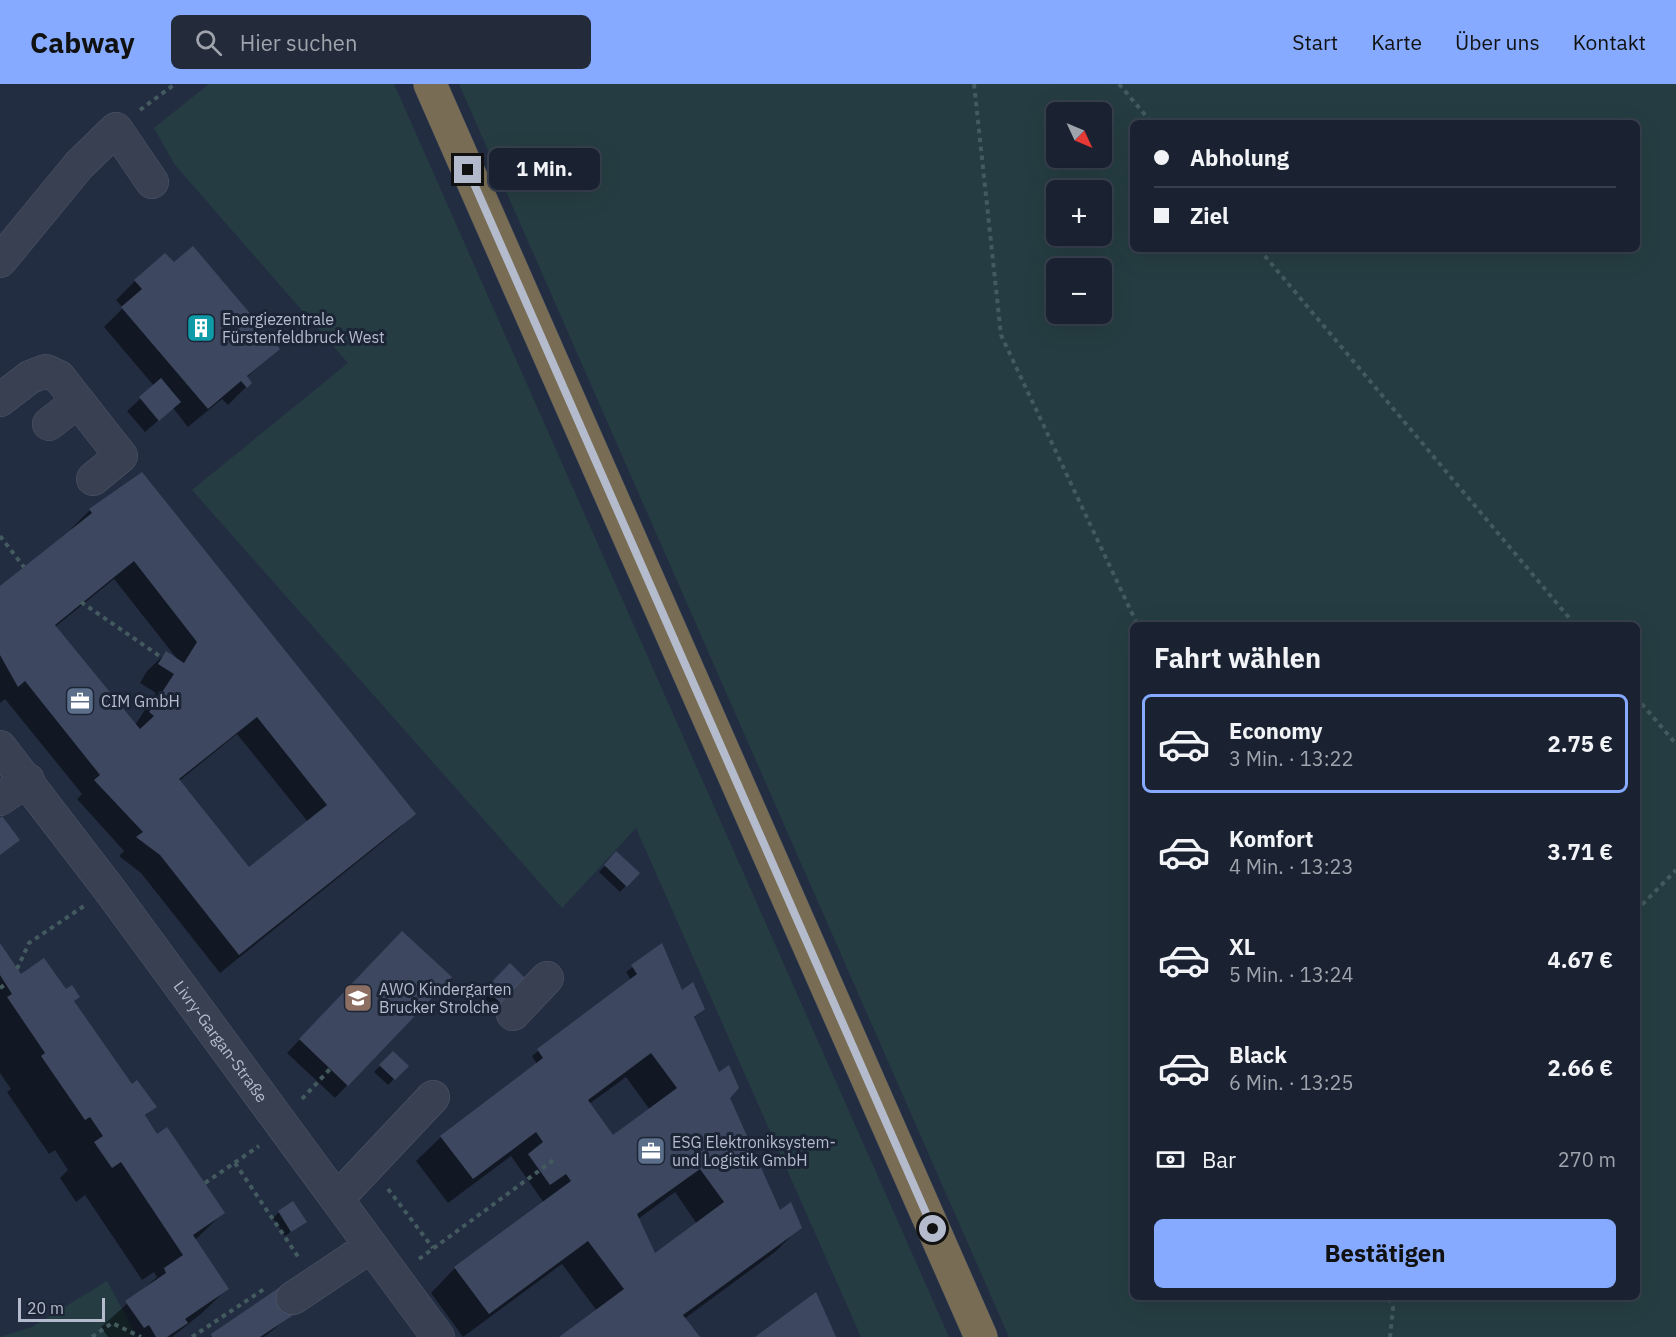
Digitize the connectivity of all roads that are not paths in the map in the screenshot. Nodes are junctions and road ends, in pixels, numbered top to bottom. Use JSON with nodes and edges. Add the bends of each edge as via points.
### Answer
{"nodes":[{"id":1,"x":430,"y":84,"type":"edge"},
{"id":2,"x":152,"y":182,"type":"dead end"},
{"id":3,"x":0,"y":261,"type":"edge"},
{"id":4,"x":0,"y":400,"type":"edge"},
{"id":5,"x":78,"y":401,"type":"junction"},
{"id":6,"x":50,"y":424,"type":"dead end"},
{"id":7,"x":93,"y":479,"type":"dead end"},
{"id":8,"x":0,"y":747,"type":"edge"},
{"id":9,"x":28,"y":780,"type":"junction"},
{"id":10,"x":0,"y":799,"type":"edge"},
{"id":11,"x":547,"y":978,"type":"dead end"},
{"id":12,"x":513,"y":1014,"type":"dead end"},
{"id":13,"x":434,"y":1097,"type":"dead end"},
{"id":14,"x":337,"y":1199,"type":"junction"},
{"id":15,"x":371,"y":1245,"type":"junction"},
{"id":16,"x":292,"y":1298,"type":"dead end"},
{"id":17,"x":438,"y":1337,"type":"edge"},
{"id":18,"x":981,"y":1337,"type":"edge"}],
"edges":[{"from":1,"to":18,"type":"highway"},
{"from":2,"to":3,"type":"street","via":[[116,129],[79,165]]},
{"from":4,"to":5,"type":"street","via":[[46,370],[59,377]]},
{"from":5,"to":6,"type":"street"},
{"from":5,"to":7,"type":"street","via":[[121,456]]},
{"from":8,"to":9,"type":"street","name":"Livry-Gargan-Straße"},
{"from":9,"to":10,"type":"street"},
{"from":9,"to":14,"type":"street","name":"Livry-Gargan-Straße"},
{"from":11,"to":12,"type":"street"},
{"from":13,"to":14,"type":"street"},
{"from":14,"to":15,"type":"street","name":"Livry-Gargan-Straße"},
{"from":15,"to":16,"type":"street"},
{"from":15,"to":17,"type":"street","name":"Livry-Gargan-Straße"}]}
